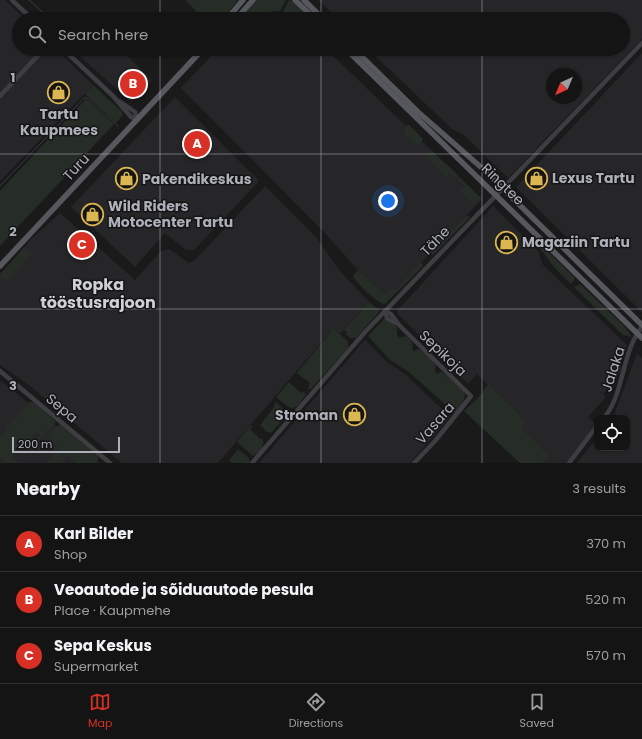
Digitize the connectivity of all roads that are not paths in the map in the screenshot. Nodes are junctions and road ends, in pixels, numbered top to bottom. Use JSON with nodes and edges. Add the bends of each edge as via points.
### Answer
{"nodes":[{"id":1,"x":12,"y":0,"type":"edge"},
{"id":2,"x":243,"y":0,"type":"edge"},
{"id":3,"x":253,"y":0,"type":"edge"},
{"id":4,"x":295,"y":0,"type":"edge"},
{"id":5,"x":304,"y":0,"type":"edge"},
{"id":6,"x":25,"y":12,"type":"edge"},
{"id":7,"x":233,"y":12,"type":"edge"},
{"id":8,"x":242,"y":12,"type":"edge"},
{"id":9,"x":308,"y":12,"type":"edge"},
{"id":10,"x":316,"y":12,"type":"edge"},
{"id":11,"x":642,"y":43,"type":"edge"},
{"id":12,"x":37,"y":56,"type":"edge"},
{"id":13,"x":70,"y":56,"type":"edge"},
{"id":14,"x":196,"y":56,"type":"edge"},
{"id":15,"x":353,"y":56,"type":"edge"},
{"id":16,"x":361,"y":56,"type":"edge"},
{"id":17,"x":630,"y":56,"type":"edge"},
{"id":18,"x":630,"y":56,"type":"edge"},
{"id":19,"x":0,"y":96,"type":"edge"},
{"id":20,"x":138,"y":119,"type":"junction"},
{"id":21,"x":503,"y":188,"type":"junction"},
{"id":22,"x":496,"y":195,"type":"junction"},
{"id":23,"x":0,"y":266,"type":"edge"},
{"id":24,"x":384,"y":311,"type":"junction"},
{"id":25,"x":642,"y":326,"type":"edge"},
{"id":26,"x":637,"y":333,"type":"junction"},
{"id":27,"x":642,"y":338,"type":"edge"},
{"id":28,"x":0,"y":371,"type":"edge"},
{"id":29,"x":471,"y":396,"type":"joint"},
{"id":30,"x":606,"y":415,"type":"edge"},
{"id":31,"x":594,"y":430,"type":"edge"},
{"id":32,"x":110,"y":463,"type":"edge"},
{"id":33,"x":252,"y":463,"type":"edge"},
{"id":34,"x":414,"y":463,"type":"edge"},
{"id":35,"x":569,"y":463,"type":"edge"}],
"edges":[{"from":1,"to":6,"type":"street"},
{"from":2,"to":7,"type":"main road"},
{"from":3,"to":8,"type":"main road"},
{"from":4,"to":9,"type":"main road"},
{"from":5,"to":10,"type":"main road"},
{"from":11,"to":18,"type":"street","name":"Tähe"},
{"from":12,"to":19,"type":"street"},
{"from":13,"to":20,"type":"street","via":[[113,96],[131,117]]},
{"from":14,"to":20,"type":"main road","name":"Turu"},
{"from":15,"to":22,"type":"main road","name":"Ringtee"},
{"from":16,"to":21,"type":"main road","name":"Ringtee","via":[[418,112]]},
{"from":17,"to":21,"type":"street","name":"Tähe"},
{"from":20,"to":23,"type":"main road","name":"Turu"},
{"from":21,"to":22,"type":"street","name":"Tähe"},
{"from":21,"to":25,"type":"main road","name":"Ringtee"},
{"from":22,"to":24,"type":"street","name":"Tähe"},
{"from":22,"to":26,"type":"main road","name":"Ringtee"},
{"from":24,"to":29,"type":"street","name":"Sepikoja","via":[[391,314]]},
{"from":24,"to":33,"type":"street","name":"Tähe"},
{"from":25,"to":26,"type":"street","name":"Jalaka"},
{"from":26,"to":27,"type":"main road","name":"Ringtee"},
{"from":26,"to":30,"type":"street","name":"Jalaka","via":[[617,394]]},
{"from":28,"to":32,"type":"street","name":"Sepa"},
{"from":29,"to":34,"type":"street","name":"Vasara"},
{"from":31,"to":35,"type":"street"}]}
